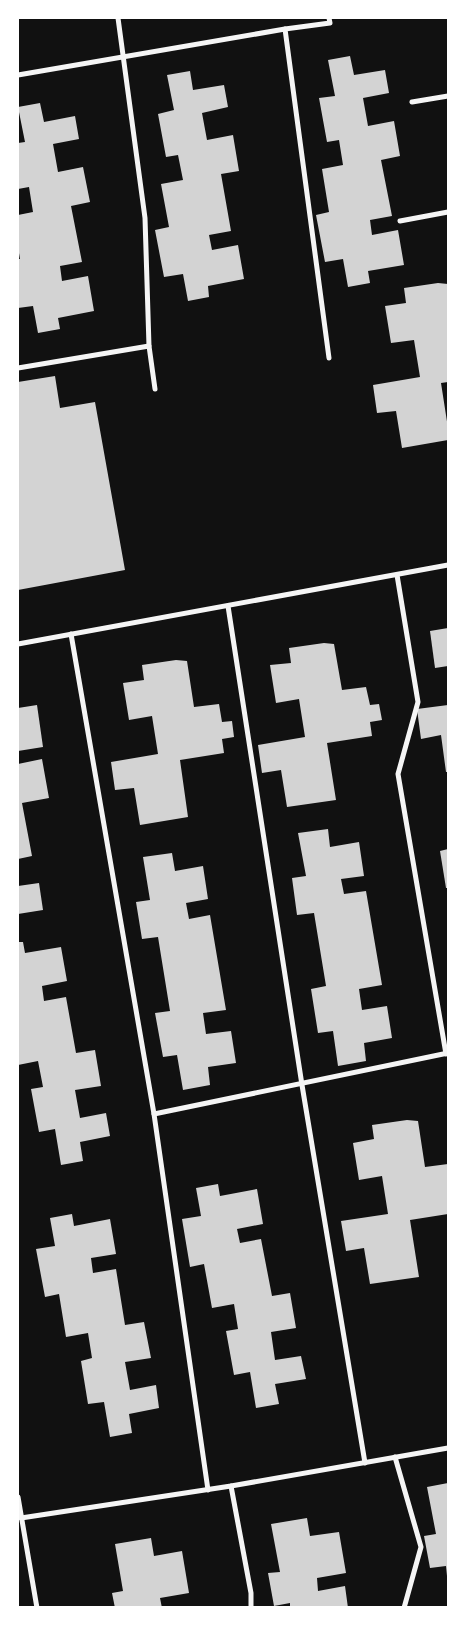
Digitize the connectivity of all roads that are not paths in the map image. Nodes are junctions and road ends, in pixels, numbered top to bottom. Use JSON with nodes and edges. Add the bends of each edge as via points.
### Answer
{"nodes":[{"id":1,"x":118,"y":18,"type":"edge"},
{"id":2,"x":329,"y":18,"type":"edge"},
{"id":3,"x":285,"y":30,"type":"junction"},
{"id":4,"x":124,"y":57,"type":"junction"},
{"id":5,"x":18,"y":75,"type":"edge"},
{"id":6,"x":448,"y":96,"type":"edge"},
{"id":7,"x":412,"y":102,"type":"dead end"},
{"id":8,"x":448,"y":212,"type":"edge"},
{"id":9,"x":400,"y":220,"type":"dead end"},
{"id":10,"x":149,"y":346,"type":"junction"},
{"id":11,"x":329,"y":358,"type":"dead end"},
{"id":12,"x":18,"y":368,"type":"edge"},
{"id":13,"x":154,"y":389,"type":"dead end"},
{"id":14,"x":448,"y":566,"type":"edge"},
{"id":15,"x":397,"y":575,"type":"junction"},
{"id":16,"x":228,"y":606,"type":"junction"},
{"id":17,"x":71,"y":634,"type":"junction"},
{"id":18,"x":18,"y":644,"type":"edge"},
{"id":19,"x":448,"y":1053,"type":"edge"},
{"id":20,"x":302,"y":1084,"type":"junction"},
{"id":21,"x":154,"y":1114,"type":"junction"},
{"id":22,"x":448,"y":1448,"type":"edge"},
{"id":23,"x":396,"y":1457,"type":"junction"},
{"id":24,"x":365,"y":1463,"type":"junction"},
{"id":25,"x":231,"y":1486,"type":"junction"},
{"id":26,"x":208,"y":1490,"type":"junction"},
{"id":27,"x":18,"y":1497,"type":"edge"},
{"id":28,"x":21,"y":1518,"type":"junction"},
{"id":29,"x":37,"y":1608,"type":"edge"},
{"id":30,"x":251,"y":1608,"type":"edge"},
{"id":31,"x":404,"y":1608,"type":"edge"}],
"edges":[{"from":1,"to":4,"type":"street"},
{"from":2,"to":3,"type":"street","via":[[330,23]]},
{"from":3,"to":4,"type":"street"},
{"from":3,"to":11,"type":"street"},
{"from":4,"to":5,"type":"street"},
{"from":4,"to":10,"type":"street","via":[[145,218]]},
{"from":6,"to":7,"type":"street"},
{"from":8,"to":9,"type":"street"},
{"from":10,"to":12,"type":"street"},
{"from":10,"to":13,"type":"street"},
{"from":14,"to":15,"type":"street"},
{"from":15,"to":16,"type":"street"},
{"from":15,"to":19,"type":"street","via":[[418,702],[398,774]]},
{"from":16,"to":17,"type":"street"},
{"from":16,"to":20,"type":"street"},
{"from":17,"to":18,"type":"street"},
{"from":17,"to":21,"type":"street"},
{"from":19,"to":20,"type":"street"},
{"from":20,"to":21,"type":"street"},
{"from":20,"to":24,"type":"street"},
{"from":21,"to":26,"type":"street"},
{"from":22,"to":23,"type":"street"},
{"from":23,"to":24,"type":"street"},
{"from":23,"to":31,"type":"street","via":[[421,1547]]},
{"from":24,"to":25,"type":"street"},
{"from":25,"to":26,"type":"street"},
{"from":25,"to":30,"type":"street"},
{"from":26,"to":28,"type":"street"},
{"from":27,"to":28,"type":"street"},
{"from":28,"to":29,"type":"street"}]}
